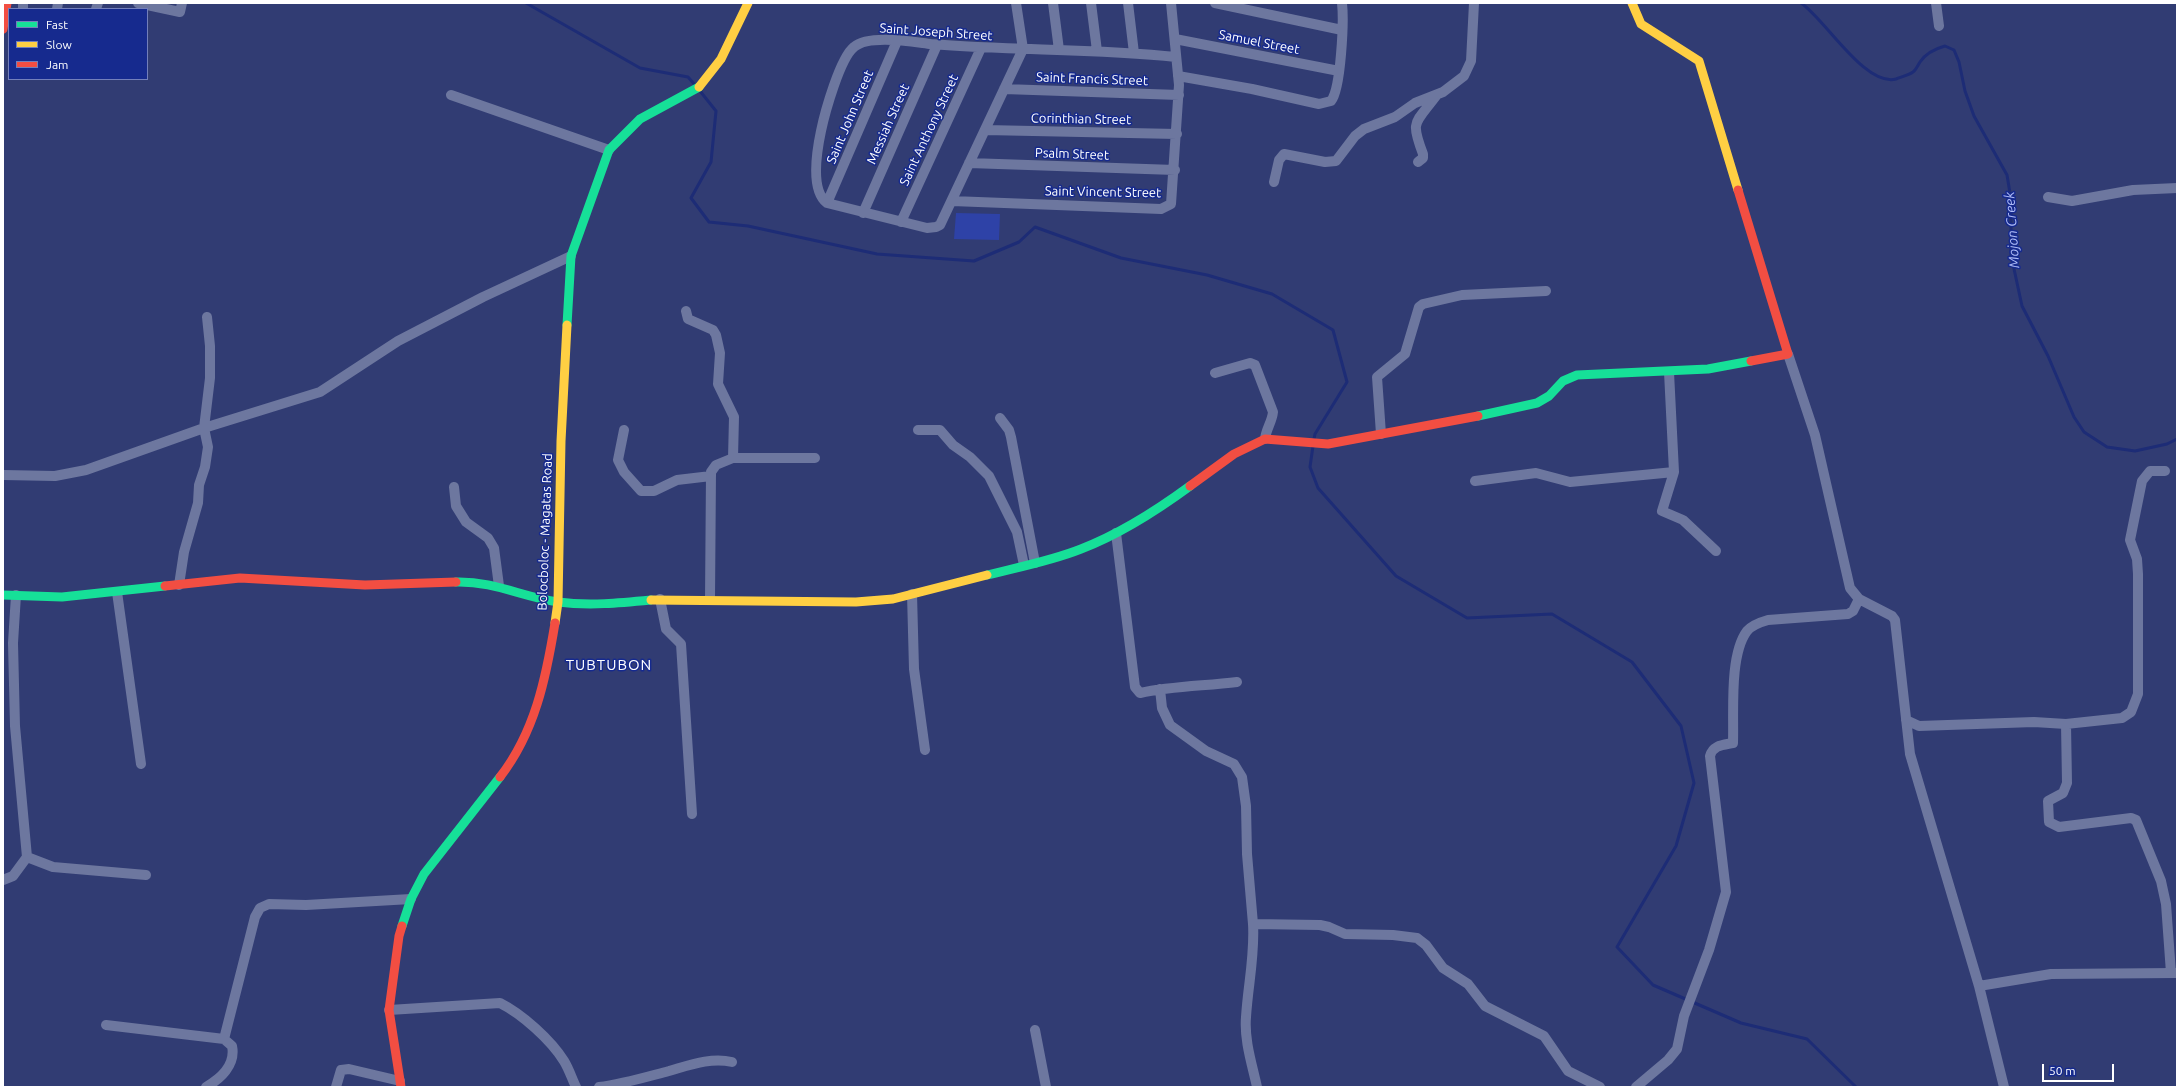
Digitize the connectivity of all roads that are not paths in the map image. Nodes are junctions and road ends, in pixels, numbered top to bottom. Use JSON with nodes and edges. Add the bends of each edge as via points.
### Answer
{"nodes":[{"id":1,"x":7,"y":3,"type":"edge"},
{"id":2,"x":138,"y":3,"type":"edge"},
{"id":3,"x":182,"y":3,"type":"edge"},
{"id":4,"x":748,"y":3,"type":"edge"},
{"id":5,"x":1016,"y":3,"type":"edge"},
{"id":6,"x":1053,"y":3,"type":"edge"},
{"id":7,"x":1090,"y":3,"type":"edge"},
{"id":8,"x":1128,"y":3,"type":"edge"},
{"id":9,"x":1171,"y":3,"type":"edge"},
{"id":10,"x":1215,"y":3,"type":"edge"},
{"id":11,"x":1342,"y":3,"type":"edge"},
{"id":12,"x":1474,"y":3,"type":"edge"},
{"id":13,"x":1632,"y":3,"type":"edge"},
{"id":14,"x":1936,"y":3,"type":"edge"},
{"id":15,"x":1939,"y":26,"type":"dead end"},
{"id":16,"x":3,"y":29,"type":"edge"},
{"id":17,"x":1342,"y":30,"type":"junction"},
{"id":18,"x":1175,"y":39,"type":"junction"},
{"id":19,"x":897,"y":41,"type":"junction"},
{"id":20,"x":938,"y":44,"type":"junction"},
{"id":21,"x":981,"y":48,"type":"junction"},
{"id":22,"x":1022,"y":49,"type":"junction"},
{"id":23,"x":1059,"y":50,"type":"junction"},
{"id":24,"x":1097,"y":51,"type":"junction"},
{"id":25,"x":1134,"y":53,"type":"junction"},
{"id":26,"x":1176,"y":57,"type":"junction"},
{"id":27,"x":1339,"y":71,"type":"junction"},
{"id":28,"x":1178,"y":76,"type":"junction"},
{"id":29,"x":1004,"y":89,"type":"junction"},
{"id":30,"x":451,"y":95,"type":"dead end"},
{"id":31,"x":1179,"y":95,"type":"junction"},
{"id":32,"x":1436,"y":96,"type":"junction"},
{"id":33,"x":985,"y":130,"type":"junction"},
{"id":34,"x":1177,"y":134,"type":"junction"},
{"id":35,"x":609,"y":150,"type":"junction"},
{"id":36,"x":1418,"y":162,"type":"dead end"},
{"id":37,"x":969,"y":163,"type":"junction"},
{"id":38,"x":1175,"y":170,"type":"junction"},
{"id":39,"x":1274,"y":182,"type":"dead end"},
{"id":40,"x":2177,"y":188,"type":"edge"},
{"id":41,"x":2048,"y":197,"type":"dead end"},
{"id":42,"x":952,"y":201,"type":"junction"},
{"id":43,"x":827,"y":203,"type":"junction"},
{"id":44,"x":863,"y":213,"type":"junction"},
{"id":45,"x":901,"y":222,"type":"junction"},
{"id":46,"x":571,"y":256,"type":"junction"},
{"id":47,"x":1546,"y":291,"type":"dead end"},
{"id":48,"x":686,"y":310,"type":"dead end"},
{"id":49,"x":207,"y":317,"type":"dead end"},
{"id":50,"x":1788,"y":354,"type":"junction"},
{"id":51,"x":1669,"y":372,"type":"junction"},
{"id":52,"x":1214,"y":373,"type":"dead end"},
{"id":53,"x":1000,"y":418,"type":"dead end"},
{"id":54,"x":204,"y":428,"type":"junction"},
{"id":55,"x":624,"y":430,"type":"dead end"},
{"id":56,"x":918,"y":430,"type":"dead end"},
{"id":57,"x":1380,"y":434,"type":"junction"},
{"id":58,"x":1265,"y":439,"type":"junction"},
{"id":59,"x":733,"y":458,"type":"junction"},
{"id":60,"x":815,"y":458,"type":"dead end"},
{"id":61,"x":2165,"y":471,"type":"dead end"},
{"id":62,"x":1674,"y":472,"type":"junction"},
{"id":63,"x":3,"y":475,"type":"edge"},
{"id":64,"x":711,"y":476,"type":"junction"},
{"id":65,"x":1475,"y":481,"type":"dead end"},
{"id":66,"x":454,"y":487,"type":"dead end"},
{"id":67,"x":1116,"y":533,"type":"junction"},
{"id":68,"x":1716,"y":551,"type":"dead end"},
{"id":69,"x":1035,"y":563,"type":"junction"},
{"id":70,"x":1024,"y":565,"type":"junction"},
{"id":71,"x":179,"y":585,"type":"junction"},
{"id":72,"x":499,"y":586,"type":"junction"},
{"id":73,"x":117,"y":592,"type":"junction"},
{"id":74,"x":3,"y":594,"type":"edge"},
{"id":75,"x":912,"y":594,"type":"junction"},
{"id":76,"x":16,"y":595,"type":"junction"},
{"id":77,"x":660,"y":599,"type":"junction"},
{"id":78,"x":710,"y":599,"type":"junction"},
{"id":79,"x":1860,"y":600,"type":"junction"},
{"id":80,"x":558,"y":602,"type":"junction"},
{"id":81,"x":1237,"y":682,"type":"dead end"},
{"id":82,"x":1160,"y":688,"type":"junction"},
{"id":83,"x":1906,"y":720,"type":"junction"},
{"id":84,"x":2066,"y":724,"type":"junction"},
{"id":85,"x":925,"y":750,"type":"dead end"},
{"id":86,"x":141,"y":764,"type":"dead end"},
{"id":87,"x":692,"y":814,"type":"dead end"},
{"id":88,"x":27,"y":857,"type":"junction"},
{"id":89,"x":146,"y":875,"type":"dead end"},
{"id":90,"x":3,"y":880,"type":"edge"},
{"id":91,"x":411,"y":899,"type":"junction"},
{"id":92,"x":1253,"y":924,"type":"junction"},
{"id":93,"x":2174,"y":973,"type":"edge"},
{"id":94,"x":1979,"y":986,"type":"junction"},
{"id":95,"x":389,"y":1010,"type":"junction"},
{"id":96,"x":106,"y":1025,"type":"dead end"},
{"id":97,"x":1035,"y":1030,"type":"dead end"},
{"id":98,"x":224,"y":1039,"type":"junction"},
{"id":99,"x":732,"y":1062,"type":"dead end"},
{"id":100,"x":400,"y":1084,"type":"edge"},
{"id":101,"x":206,"y":1087,"type":"edge"},
{"id":102,"x":336,"y":1087,"type":"edge"},
{"id":103,"x":576,"y":1087,"type":"edge"},
{"id":104,"x":599,"y":1087,"type":"edge"},
{"id":105,"x":1046,"y":1087,"type":"edge"},
{"id":106,"x":1257,"y":1087,"type":"edge"},
{"id":107,"x":1600,"y":1087,"type":"edge"},
{"id":108,"x":1636,"y":1087,"type":"edge"},
{"id":109,"x":2004,"y":1087,"type":"edge"}],
"edges":[{"from":1,"to":16,"type":"street"},
{"from":2,"to":3,"type":"street","via":[[180,12]]},
{"from":4,"to":35,"type":"street","name":"Bolocboloc - Magatas Road","via":[[721,59],[701,86],[640,119]]},
{"from":5,"to":22,"type":"street"},
{"from":6,"to":23,"type":"street"},
{"from":7,"to":24,"type":"street"},
{"from":8,"to":25,"type":"street"},
{"from":9,"to":18,"type":"street","name":"Saint Vincent Street"},
{"from":10,"to":17,"type":"street"},
{"from":11,"to":17,"type":"street"},
{"from":12,"to":32,"type":"street","via":[[1472,61],[1464,76]]},
{"from":13,"to":50,"type":"street","via":[[1641,24],[1699,61]]},
{"from":14,"to":15,"type":"street"},
{"from":17,"to":27,"type":"street"},
{"from":18,"to":26,"type":"street","name":"Saint Vincent Street"},
{"from":18,"to":27,"type":"street","name":"Samuel Street"},
{"from":19,"to":20,"type":"street","name":"Saint Joseph Street"},
{"from":19,"to":43,"type":"street","name":"Saint John Street"},
{"from":19,"to":43,"type":"street","name":"Saint Joseph Street","via":[[870,41],[853,47],[837,80],[825,112],[817,162],[819,194]]},
{"from":20,"to":21,"type":"street","name":"Saint Joseph Street"},
{"from":20,"to":44,"type":"street","name":"Messiah Street"},
{"from":21,"to":22,"type":"street","name":"Saint Joseph Street"},
{"from":21,"to":45,"type":"street","name":"Saint Anthony Street"},
{"from":22,"to":23,"type":"street","name":"Saint Joseph Street"},
{"from":22,"to":29,"type":"street"},
{"from":23,"to":24,"type":"street","name":"Saint Joseph Street"},
{"from":24,"to":25,"type":"street","name":"Saint Joseph Street"},
{"from":25,"to":26,"type":"street","name":"Saint Joseph Street"},
{"from":26,"to":28,"type":"street","name":"Saint Vincent Street"},
{"from":27,"to":28,"type":"street","via":[[1334,97],[1331,101],[1319,104]]},
{"from":28,"to":31,"type":"street","name":"Saint Vincent Street"},
{"from":29,"to":31,"type":"street","name":"Saint Francis Street"},
{"from":29,"to":33,"type":"street"},
{"from":30,"to":35,"type":"street"},
{"from":31,"to":34,"type":"street","name":"Saint Vincent Street"},
{"from":32,"to":36,"type":"street","via":[[1415,124],[1414,132],[1423,154],[1423,158]]},
{"from":32,"to":39,"type":"street","via":[[1415,103],[1395,117],[1364,129],[1354,136],[1336,161],[1325,162],[1284,154],[1279,160]]},
{"from":33,"to":34,"type":"street","name":"Corinthian Street"},
{"from":33,"to":37,"type":"street"},
{"from":34,"to":38,"type":"street","name":"Saint Vincent Street"},
{"from":35,"to":46,"type":"street","name":"Bolocboloc - Magatas Road","via":[[591,194]]},
{"from":37,"to":38,"type":"street","name":"Psalm Street"},
{"from":37,"to":42,"type":"street"},
{"from":38,"to":42,"type":"street","name":"Saint Vincent Street","via":[[1173,201],[1161,209]]},
{"from":40,"to":41,"type":"street","via":[[2133,190],[2072,201]]},
{"from":42,"to":45,"type":"street","via":[[936,228]]},
{"from":43,"to":44,"type":"street"},
{"from":44,"to":45,"type":"street"},
{"from":46,"to":54,"type":"street","via":[[483,297],[398,341],[320,392]]},
{"from":46,"to":80,"type":"street","name":"Bolocboloc - Magatas Road","via":[[561,441]]},
{"from":47,"to":57,"type":"street","via":[[1462,294],[1419,307],[1405,354],[1377,377]]},
{"from":48,"to":59,"type":"street","via":[[688,319],[713,330],[716,335],[720,353],[718,384],[734,417]]},
{"from":49,"to":54,"type":"street","via":[[210,378]]},
{"from":50,"to":51,"type":"street","via":[[1708,369]]},
{"from":50,"to":79,"type":"street","via":[[1815,435],[1848,583]]},
{"from":51,"to":57,"type":"street","via":[[1577,375],[1563,381],[1549,396],[1537,402],[1499,412]]},
{"from":51,"to":62,"type":"street"},
{"from":52,"to":58,"type":"street","via":[[1250,363],[1255,365],[1273,412]]},
{"from":53,"to":69,"type":"street","via":[[1011,437]]},
{"from":54,"to":63,"type":"street","via":[[86,470],[56,476]]},
{"from":54,"to":71,"type":"street","via":[[208,447],[205,467],[184,552]]},
{"from":55,"to":64,"type":"street","via":[[618,460],[624,472],[641,491],[654,491],[677,480]]},
{"from":56,"to":70,"type":"street","via":[[940,430],[953,445],[989,476],[1018,532]]},
{"from":57,"to":58,"type":"street","via":[[1328,444]]},
{"from":58,"to":67,"type":"street","via":[[1234,454],[1164,505]]},
{"from":59,"to":60,"type":"street"},
{"from":59,"to":64,"type":"street","via":[[712,468]]},
{"from":61,"to":84,"type":"street","via":[[2150,471],[2142,481],[2130,540],[2138,559],[2138,694],[2131,712],[2122,718]]},
{"from":62,"to":65,"type":"street","via":[[1570,482],[1536,473]]},
{"from":62,"to":68,"type":"street","via":[[1662,511],[1683,520]]},
{"from":64,"to":78,"type":"street"},
{"from":66,"to":72,"type":"street","via":[[456,506],[466,522],[488,538],[494,548]]},
{"from":67,"to":69,"type":"street","via":[[1081,549]]},
{"from":67,"to":82,"type":"street","via":[[1135,687],[1140,693]]},
{"from":69,"to":70,"type":"street"},
{"from":70,"to":75,"type":"street"},
{"from":71,"to":72,"type":"street","via":[[240,578],[365,585],[468,582]]},
{"from":71,"to":73,"type":"street"},
{"from":72,"to":80,"type":"street"},
{"from":73,"to":76,"type":"street","via":[[62,597]]},
{"from":73,"to":86,"type":"street"},
{"from":74,"to":76,"type":"street"},
{"from":75,"to":78,"type":"street","via":[[893,599],[856,602]]},
{"from":75,"to":85,"type":"street","via":[[914,669]]},
{"from":76,"to":88,"type":"street","via":[[13,643],[15,726]]},
{"from":77,"to":78,"type":"street"},
{"from":77,"to":80,"type":"street","via":[[606,604]]},
{"from":77,"to":87,"type":"street","via":[[666,629],[681,644]]},
{"from":79,"to":83,"type":"street","via":[[1895,620]]},
{"from":79,"to":108,"type":"street","via":[[1848,614],[1768,620],[1747,631],[1736,657],[1733,743],[1715,747],[1710,756],[1726,892],[1710,950],[1688,1007],[1677,1049]]},
{"from":80,"to":91,"type":"street","name":"Bolocboloc - Magatas Road","via":[[547,674],[513,760],[424,874]]},
{"from":81,"to":82,"type":"street"},
{"from":82,"to":92,"type":"street","via":[[1162,708],[1170,725],[1206,751],[1234,764],[1242,777]]},
{"from":83,"to":84,"type":"street","via":[[1919,726]]},
{"from":83,"to":94,"type":"street","via":[[1910,754]]},
{"from":84,"to":93,"type":"street","via":[[2067,783],[2063,793],[2048,801],[2049,822],[2059,827],[2131,818],[2136,820],[2161,882]]},
{"from":88,"to":89,"type":"street","via":[[54,867]]},
{"from":88,"to":90,"type":"street","via":[[13,876]]},
{"from":91,"to":95,"type":"street","name":"Bolocboloc - Magatas Road","via":[[399,936]]},
{"from":91,"to":98,"type":"street","via":[[306,905],[270,904],[260,908],[255,917]]},
{"from":92,"to":106,"type":"street","via":[[1254,941],[1246,1017],[1248,1044]]},
{"from":92,"to":107,"type":"street","via":[[1320,926],[1344,934],[1417,938],[1426,945],[1443,968],[1468,984],[1484,1006],[1544,1036],[1568,1071]]},
{"from":93,"to":94,"type":"street","via":[[2051,974]]},
{"from":94,"to":109,"type":"street"},
{"from":95,"to":100,"type":"street","name":"Bolocboloc - Magatas Road"},
{"from":95,"to":103,"type":"street","via":[[500,1003],[513,1010],[544,1038],[564,1061]]},
{"from":96,"to":98,"type":"street"},
{"from":97,"to":105,"type":"street"},
{"from":98,"to":101,"type":"street","via":[[232,1046],[231,1062],[217,1080]]},
{"from":99,"to":104,"type":"street","via":[[705,1061],[632,1081]]},
{"from":100,"to":102,"type":"street","via":[[349,1069],[341,1070]]}]}
